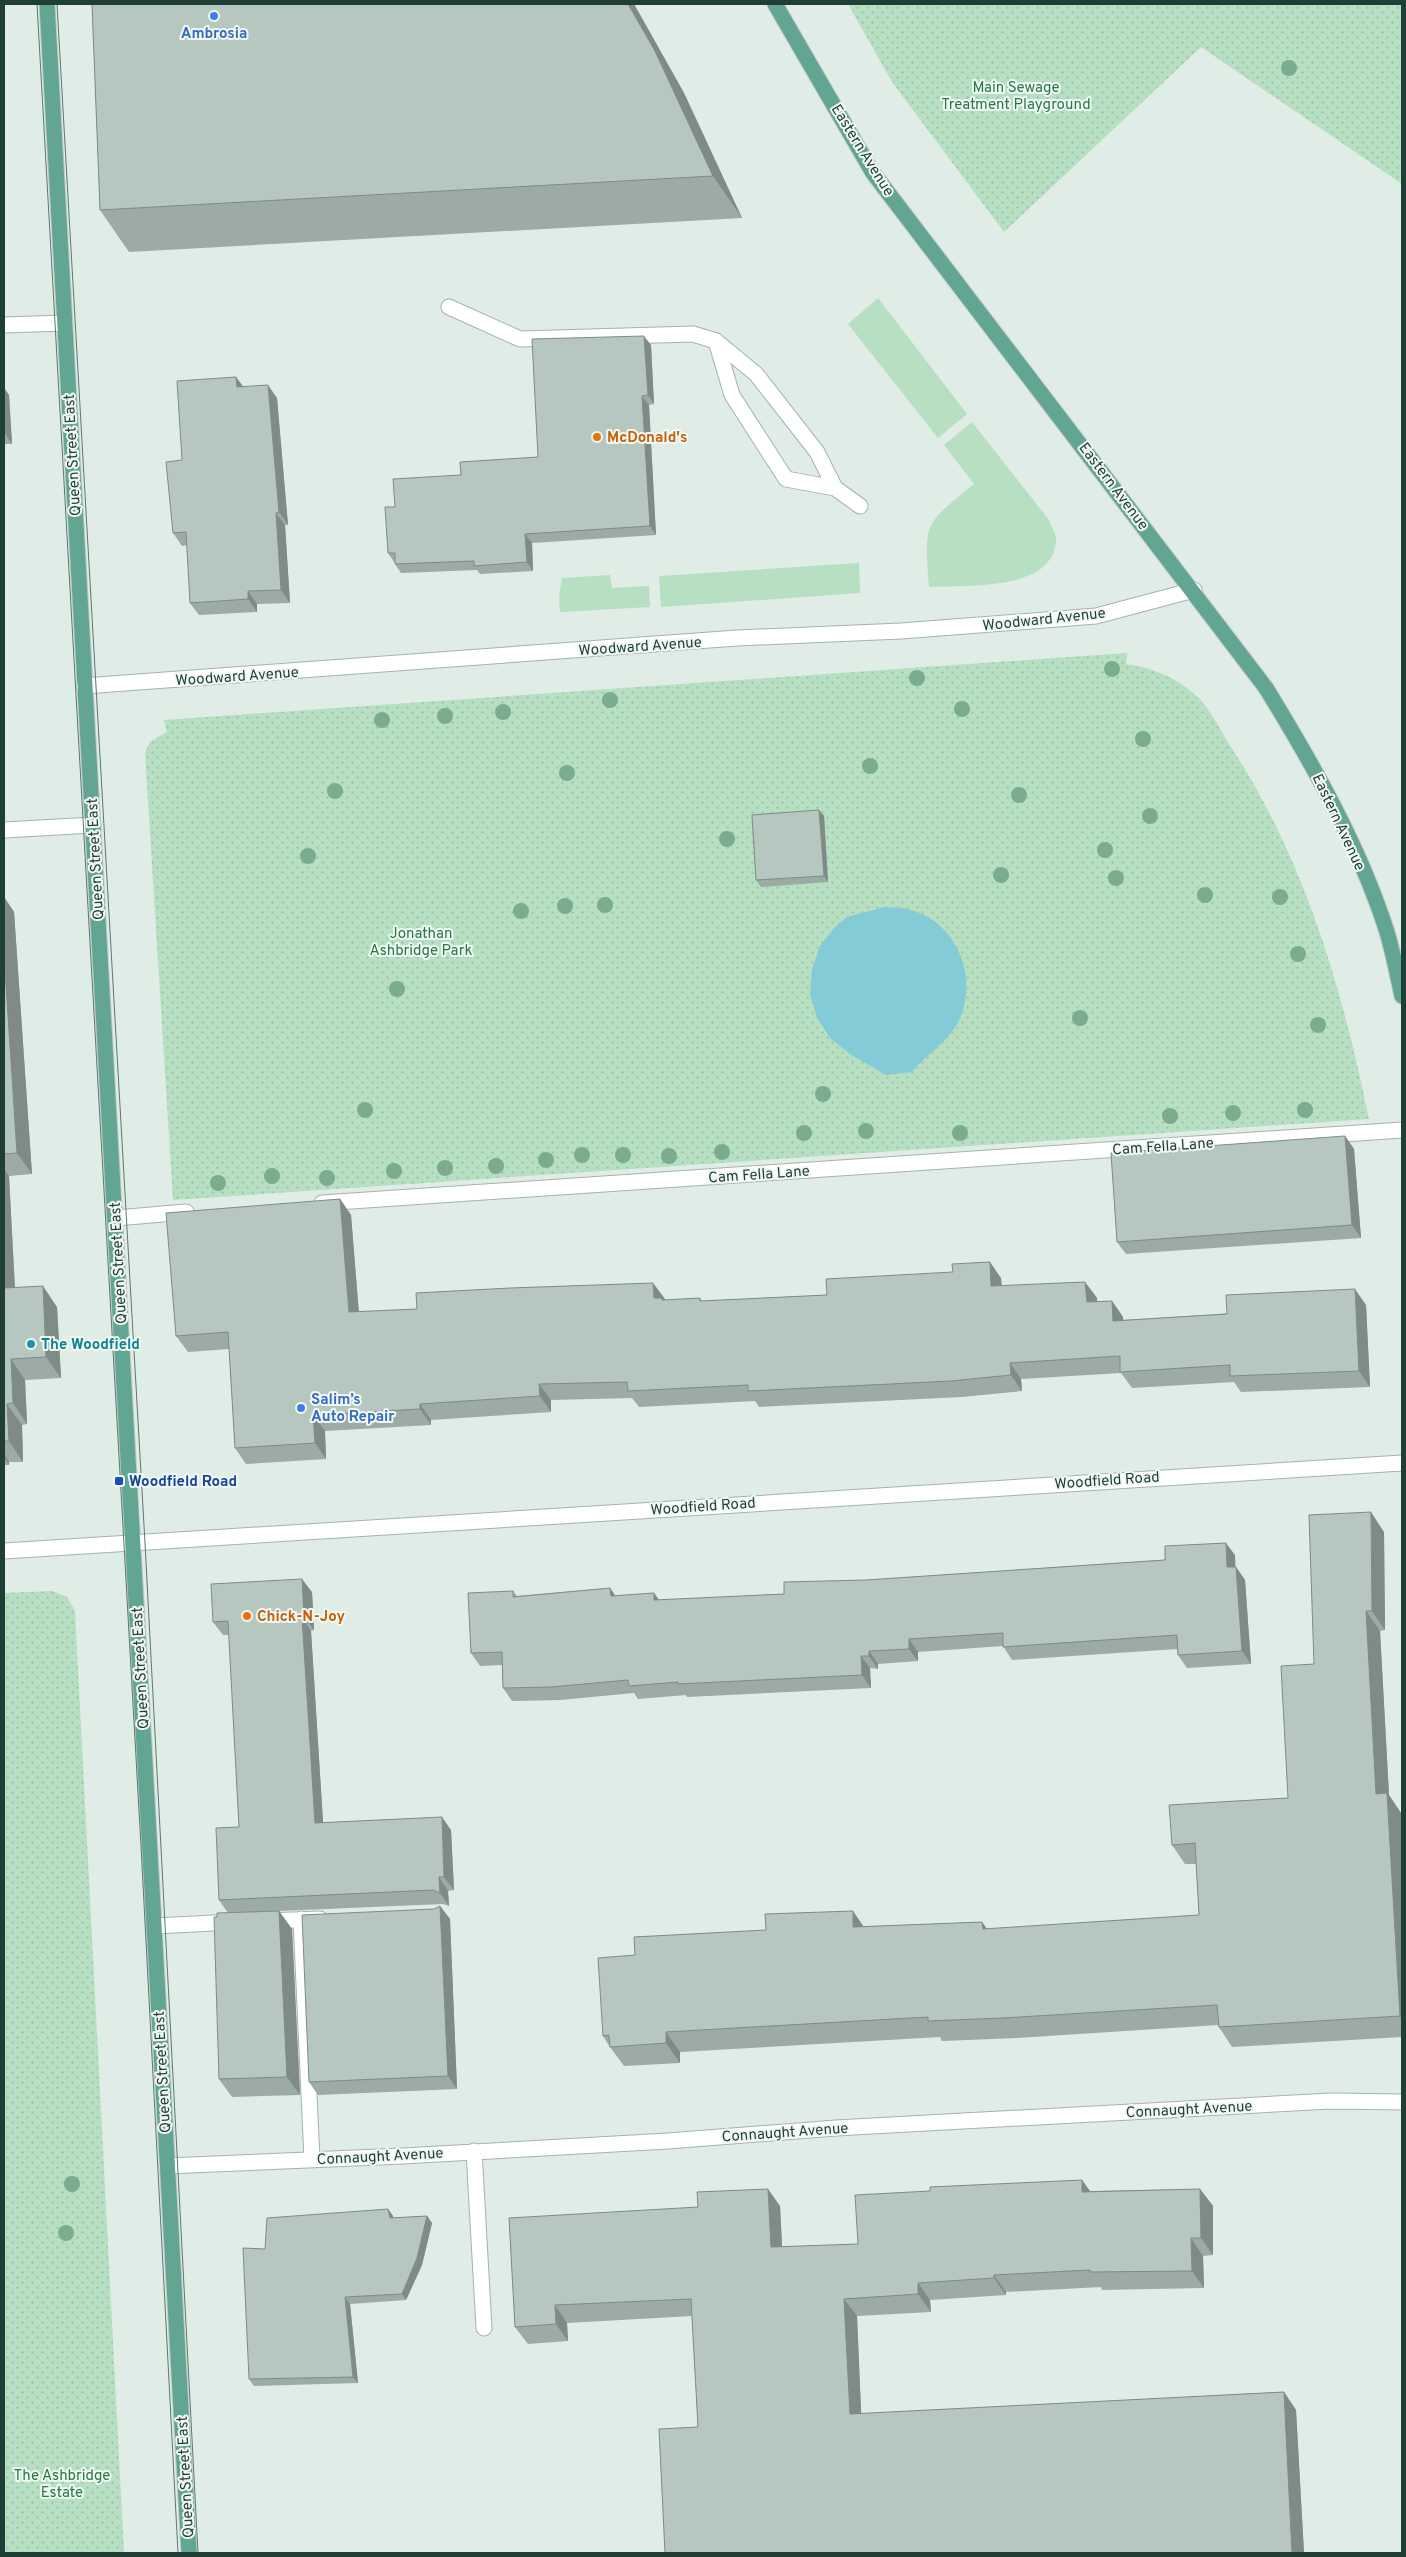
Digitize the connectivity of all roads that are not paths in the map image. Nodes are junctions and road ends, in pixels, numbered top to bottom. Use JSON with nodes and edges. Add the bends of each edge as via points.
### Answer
{"nodes":[{"id":1,"x":47,"y":4,"type":"edge"},
{"id":2,"x":775,"y":4,"type":"edge"},
{"id":3,"x":449,"y":307,"type":"dead end"},
{"id":4,"x":65,"y":323,"type":"junction"},
{"id":5,"x":4,"y":325,"type":"edge"},
{"id":6,"x":716,"y":341,"type":"junction"},
{"id":7,"x":835,"y":488,"type":"junction"},
{"id":8,"x":860,"y":506,"type":"dead end"},
{"id":9,"x":1194,"y":590,"type":"junction"},
{"id":10,"x":84,"y":686,"type":"junction"},
{"id":11,"x":93,"y":825,"type":"junction"},
{"id":12,"x":4,"y":830,"type":"edge"},
{"id":13,"x":1402,"y":996,"type":"edge"},
{"id":14,"x":1402,"y":1130,"type":"edge"},
{"id":15,"x":304,"y":1204,"type":"edge"},
{"id":16,"x":206,"y":1211,"type":"edge"},
{"id":17,"x":116,"y":1218,"type":"junction"},
{"id":18,"x":1402,"y":1462,"type":"edge"},
{"id":19,"x":134,"y":1544,"type":"junction"},
{"id":20,"x":4,"y":1551,"type":"edge"},
{"id":21,"x":339,"y":1918,"type":"edge"},
{"id":22,"x":301,"y":1919,"type":"junction"},
{"id":23,"x":155,"y":1926,"type":"junction"},
{"id":24,"x":1402,"y":2102,"type":"edge"},
{"id":25,"x":474,"y":2151,"type":"junction"},
{"id":26,"x":312,"y":2160,"type":"junction"},
{"id":27,"x":167,"y":2166,"type":"junction"},
{"id":28,"x":484,"y":2328,"type":"dead end"},
{"id":29,"x":189,"y":2553,"type":"edge"}],
"edges":[{"from":1,"to":4,"type":"main road","name":"Queen Street East"},
{"from":2,"to":9,"type":"main road","name":"Eastern Avenue","via":[[874,173]]},
{"from":3,"to":6,"type":"street","via":[[520,338],[693,334]]},
{"from":4,"to":5,"type":"street"},
{"from":4,"to":10,"type":"main road","name":"Queen Street East"},
{"from":6,"to":7,"type":"street","via":[[756,374],[817,452]]},
{"from":6,"to":7,"type":"street","via":[[732,395],[786,479]]},
{"from":7,"to":8,"type":"street"},
{"from":9,"to":10,"type":"street","name":"Woodward Avenue","via":[[1096,616],[901,631],[737,638]]},
{"from":9,"to":13,"type":"main road","name":"Eastern Avenue","via":[[1266,688],[1316,771],[1351,840],[1386,930]]},
{"from":10,"to":11,"type":"main road","name":"Queen Street East"},
{"from":11,"to":12,"type":"street"},
{"from":11,"to":17,"type":"main road","name":"Queen Street East"},
{"from":14,"to":15,"type":"street","name":"Cam Fella Lane"},
{"from":16,"to":17,"type":"street"},
{"from":17,"to":19,"type":"main road","name":"Queen Street East"},
{"from":18,"to":19,"type":"street","name":"Woodfield Road"},
{"from":19,"to":20,"type":"street","name":"Woodfield Road"},
{"from":19,"to":23,"type":"main road","name":"Queen Street East"},
{"from":21,"to":22,"type":"street"},
{"from":22,"to":23,"type":"street"},
{"from":22,"to":26,"type":"street"},
{"from":23,"to":27,"type":"main road","name":"Queen Street East"},
{"from":24,"to":25,"type":"street","name":"Connaught Avenue","via":[[1331,2101]]},
{"from":25,"to":26,"type":"street","name":"Connaught Avenue"},
{"from":25,"to":28,"type":"street"},
{"from":26,"to":27,"type":"street","name":"Connaught Avenue"},
{"from":27,"to":29,"type":"main road","name":"Queen Street East"}]}
